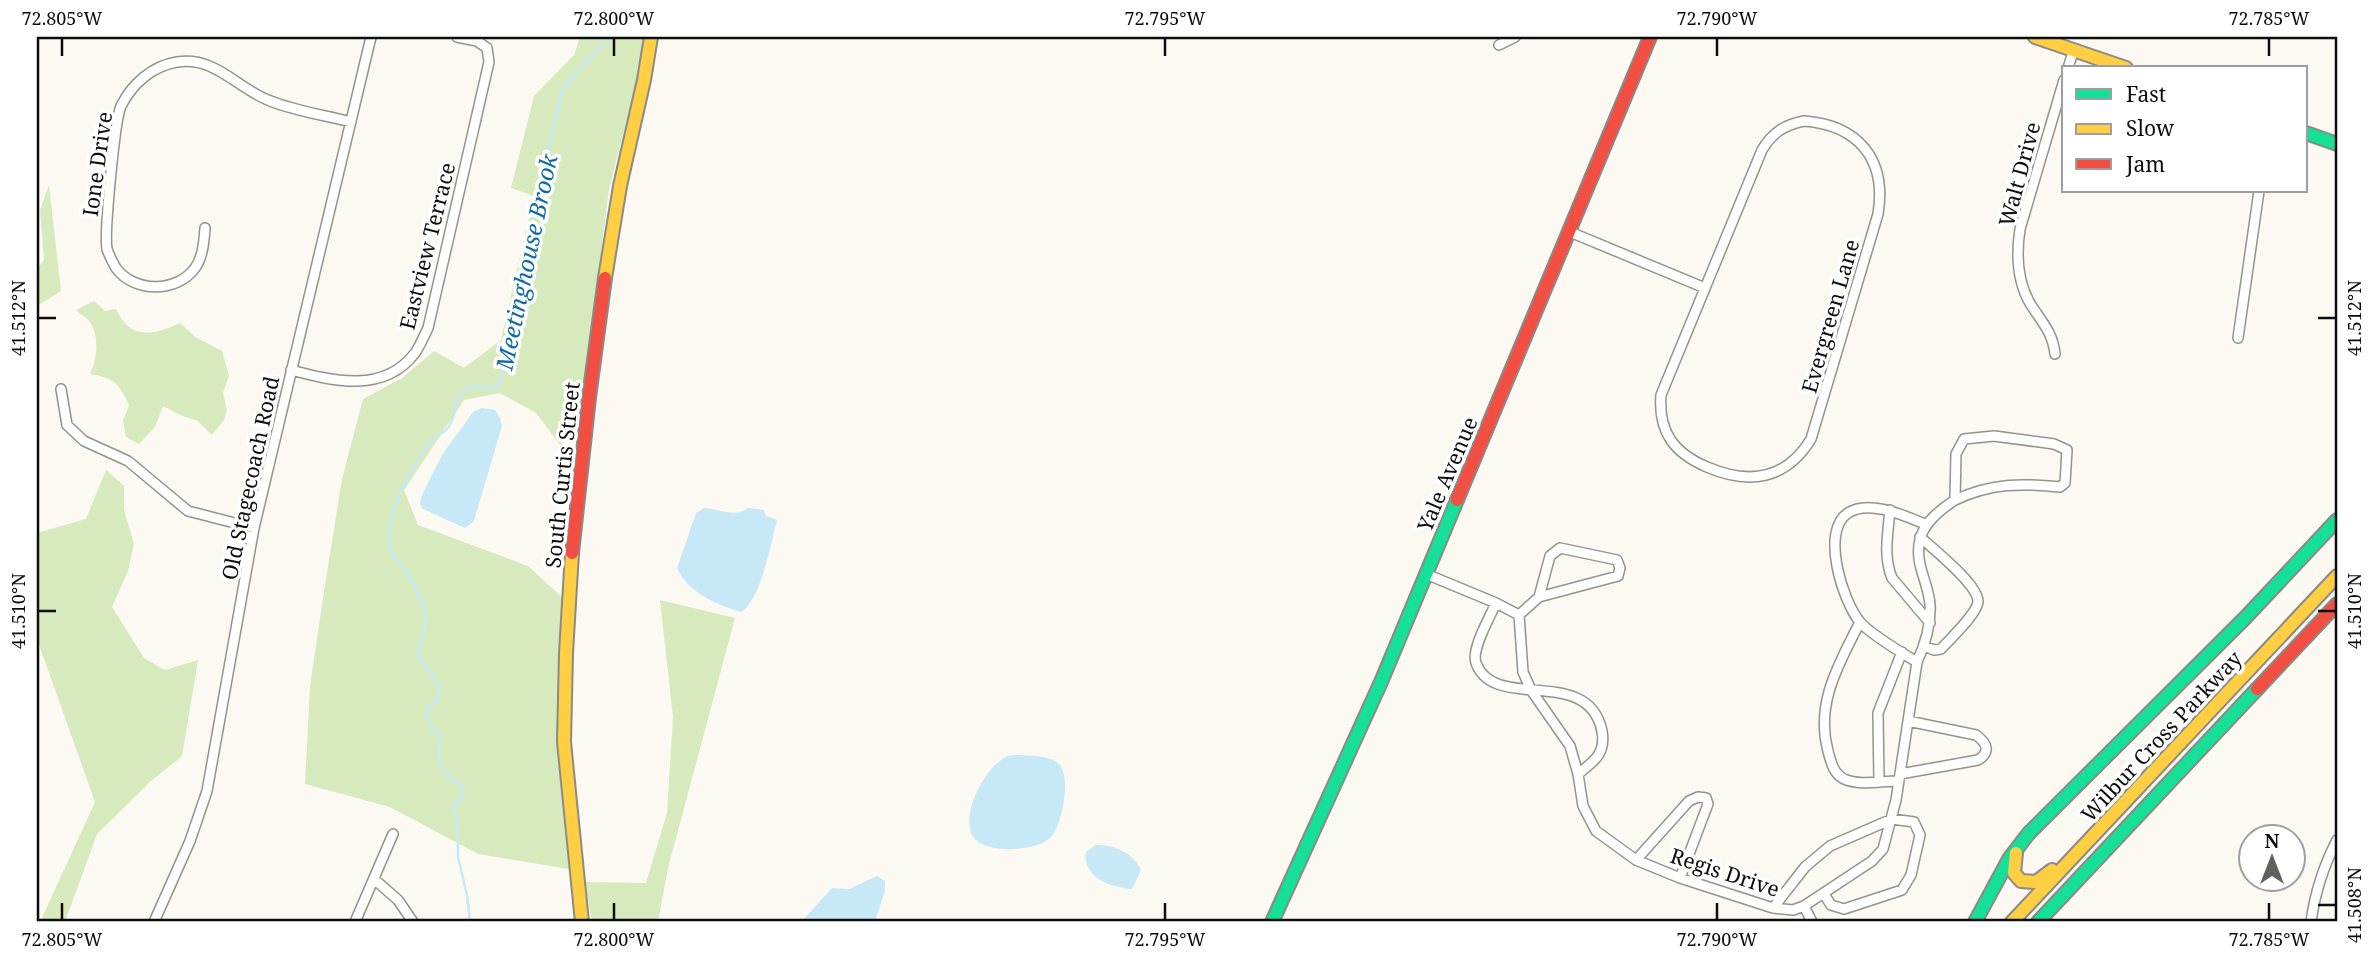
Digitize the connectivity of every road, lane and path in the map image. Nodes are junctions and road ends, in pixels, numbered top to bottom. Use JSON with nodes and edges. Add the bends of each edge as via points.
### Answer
{"nodes":[{"id":1,"x":371,"y":37,"type":"edge"},
{"id":2,"x":457,"y":37,"type":"edge"},
{"id":3,"x":651,"y":37,"type":"edge"},
{"id":4,"x":1515,"y":37,"type":"edge"},
{"id":5,"x":1650,"y":37,"type":"edge"},
{"id":6,"x":2035,"y":37,"type":"edge"},
{"id":7,"x":1499,"y":45,"type":"dead end"},
{"id":8,"x":2074,"y":50,"type":"junction"},
{"id":9,"x":2069,"y":66,"type":"edge"},
{"id":10,"x":2120,"y":66,"type":"edge"},
{"id":11,"x":2062,"y":87,"type":"edge"},
{"id":12,"x":351,"y":122,"type":"junction"},
{"id":13,"x":2308,"y":134,"type":"edge"},
{"id":14,"x":2337,"y":145,"type":"edge"},
{"id":15,"x":2259,"y":192,"type":"edge"},
{"id":16,"x":205,"y":228,"type":"dead end"},
{"id":17,"x":1570,"y":232,"type":"junction"},
{"id":18,"x":1705,"y":288,"type":"junction"},
{"id":19,"x":2238,"y":338,"type":"dead end"},
{"id":20,"x":2055,"y":354,"type":"dead end"},
{"id":21,"x":291,"y":370,"type":"junction"},
{"id":22,"x":61,"y":389,"type":"dead end"},
{"id":23,"x":1955,"y":500,"type":"junction"},
{"id":24,"x":1890,"y":510,"type":"junction"},
{"id":25,"x":2337,"y":520,"type":"edge"},
{"id":26,"x":1925,"y":524,"type":"junction"},
{"id":27,"x":254,"y":528,"type":"junction"},
{"id":28,"x":1920,"y":537,"type":"junction"},
{"id":29,"x":1426,"y":574,"type":"junction"},
{"id":30,"x":2337,"y":576,"type":"edge"},
{"id":31,"x":1539,"y":597,"type":"junction"},
{"id":32,"x":1496,"y":603,"type":"junction"},
{"id":33,"x":2337,"y":604,"type":"edge"},
{"id":34,"x":1519,"y":615,"type":"junction"},
{"id":35,"x":1860,"y":622,"type":"junction"},
{"id":36,"x":1930,"y":623,"type":"junction"},
{"id":37,"x":1924,"y":646,"type":"junction"},
{"id":38,"x":1902,"y":652,"type":"junction"},
{"id":39,"x":1917,"y":662,"type":"junction"},
{"id":40,"x":1531,"y":690,"type":"junction"},
{"id":41,"x":1908,"y":721,"type":"junction"},
{"id":42,"x":1578,"y":774,"type":"junction"},
{"id":43,"x":1899,"y":778,"type":"junction"},
{"id":44,"x":1879,"y":781,"type":"junction"},
{"id":45,"x":1892,"y":819,"type":"junction"},
{"id":46,"x":393,"y":834,"type":"dead end"},
{"id":47,"x":2337,"y":840,"type":"edge"},
{"id":48,"x":2017,"y":850,"type":"junction"},
{"id":49,"x":2077,"y":853,"type":"junction"},
{"id":50,"x":1636,"y":860,"type":"junction"},
{"id":51,"x":1680,"y":878,"type":"junction"},
{"id":52,"x":374,"y":879,"type":"junction"},
{"id":53,"x":1824,"y":894,"type":"junction"},
{"id":54,"x":1804,"y":906,"type":"junction"},
{"id":55,"x":1773,"y":908,"type":"junction"},
{"id":56,"x":154,"y":922,"type":"edge"},
{"id":57,"x":355,"y":922,"type":"edge"},
{"id":58,"x":413,"y":922,"type":"edge"},
{"id":59,"x":582,"y":922,"type":"edge"},
{"id":60,"x":1272,"y":922,"type":"edge"},
{"id":61,"x":1812,"y":922,"type":"edge"},
{"id":62,"x":1975,"y":922,"type":"edge"},
{"id":63,"x":2012,"y":922,"type":"edge"},
{"id":64,"x":2038,"y":922,"type":"edge"},
{"id":65,"x":2311,"y":922,"type":"edge"}],
"edges":[{"from":1,"to":12,"type":"street","name":"Old Stagecoach Road"},
{"from":2,"to":21,"type":"street","name":"Eastview Terrace","via":[[487,48],[489,62],[428,328],[402,368],[379,379],[327,380]]},
{"from":3,"to":59,"type":"main road","name":"South Curtis Street","via":[[616,203],[589,393],[571,582],[564,720]]},
{"from":4,"to":7,"type":"street"},
{"from":5,"to":17,"type":"main road","name":"Yale Avenue"},
{"from":6,"to":8,"type":"main road"},
{"from":8,"to":9,"type":"street"},
{"from":8,"to":10,"type":"main road"},
{"from":11,"to":20,"type":"street","name":"Walt Drive","via":[[2018,245],[2024,289],[2051,333]]},
{"from":12,"to":16,"type":"street","name":"Ione Drive","via":[[267,100],[203,63],[178,62],[158,68],[135,84],[119,108],[107,250],[117,270],[138,284],[160,288],[180,282],[195,268]]},
{"from":12,"to":21,"type":"street","name":"Old Stagecoach Road"},
{"from":13,"to":14,"type":"main road"},
{"from":15,"to":19,"type":"street"},
{"from":17,"to":18,"type":"street"},
{"from":17,"to":29,"type":"main road","name":"Yale Avenue"},
{"from":18,"to":18,"type":"street","name":"Evergreen Lane","via":[[1769,138],[1804,121],[1833,126],[1859,141],[1878,175],[1878,214],[1811,439],[1794,460],[1770,475],[1739,477],[1713,470],[1680,453],[1665,433],[1661,395]]},
{"from":21,"to":27,"type":"street","name":"Old Stagecoach Road"},
{"from":22,"to":27,"type":"street","via":[[67,425],[84,441],[128,461],[188,511]]},
{"from":23,"to":23,"type":"street","name":"Regis Drive","via":[[1956,454],[1964,439],[2011,437],[2067,450],[2065,483],[2060,487],[2000,486]]},
{"from":23,"to":26,"type":"street","name":"Regis Drive"},
{"from":24,"to":26,"type":"street"},
{"from":24,"to":35,"type":"street","via":[[1849,512],[1837,530],[1836,565]]},
{"from":24,"to":36,"type":"street","via":[[1889,570]]},
{"from":25,"to":48,"type":"main road","via":[[2034,827]]},
{"from":26,"to":28,"type":"street","name":"Regis Drive"},
{"from":27,"to":56,"type":"street","name":"Old Stagecoach Road","via":[[207,790]]},
{"from":28,"to":36,"type":"street","name":"Regis Drive"},
{"from":28,"to":37,"type":"street","via":[[1966,580],[1978,602],[1941,649]]},
{"from":29,"to":32,"type":"street"},
{"from":29,"to":60,"type":"main road","name":"Yale Avenue"},
{"from":30,"to":49,"type":"main road","name":"Wilbur Cross Parkway"},
{"from":31,"to":31,"type":"street","via":[[1618,576],[1617,560],[1560,548],[1550,556]]},
{"from":31,"to":34,"type":"street"},
{"from":32,"to":34,"type":"street"},
{"from":32,"to":40,"type":"street","via":[[1474,654],[1476,665],[1502,685]]},
{"from":33,"to":64,"type":"main road","name":"Wilbur Cross Parkway"},
{"from":34,"to":40,"type":"street","name":"Regis Drive","via":[[1523,672]]},
{"from":35,"to":38,"type":"street"},
{"from":35,"to":44,"type":"street","via":[[1830,683],[1824,707],[1825,740],[1837,774],[1863,783]]},
{"from":36,"to":37,"type":"street","name":"Regis Drive"},
{"from":37,"to":39,"type":"street","name":"Regis Drive"},
{"from":38,"to":39,"type":"street"},
{"from":38,"to":44,"type":"street","via":[[1878,713]]},
{"from":39,"to":41,"type":"street","name":"Regis Drive"},
{"from":40,"to":42,"type":"street","name":"Regis Drive","via":[[1570,746]]},
{"from":40,"to":42,"type":"street","via":[[1555,690],[1585,702],[1599,719],[1604,740],[1599,757]]},
{"from":41,"to":43,"type":"street","name":"Regis Drive"},
{"from":41,"to":43,"type":"street","via":[[1976,735],[1987,749],[1978,760]]},
{"from":42,"to":50,"type":"street","name":"Regis Drive","via":[[1583,806],[1596,831]]},
{"from":43,"to":44,"type":"street"},
{"from":43,"to":45,"type":"street","name":"Regis Drive"},
{"from":45,"to":53,"type":"street","name":"Regis Drive","via":[[1883,849]]},
{"from":45,"to":53,"type":"street","via":[[1914,822],[1920,835],[1912,874],[1902,890],[1844,909],[1831,905]]},
{"from":45,"to":55,"type":"street","via":[[1830,846],[1805,867]]},
{"from":46,"to":52,"type":"street"},
{"from":47,"to":65,"type":"street","via":[[2315,892]]},
{"from":48,"to":49,"type":"main road","via":[[2014,873],[2028,883],[2040,881]]},
{"from":48,"to":62,"type":"main road"},
{"from":49,"to":63,"type":"main road","name":"Wilbur Cross Parkway"},
{"from":50,"to":51,"type":"street","name":"Regis Drive"},
{"from":50,"to":51,"type":"street","via":[[1689,801],[1706,798],[1708,804]]},
{"from":51,"to":55,"type":"street","name":"Regis Drive"},
{"from":52,"to":57,"type":"street"},
{"from":52,"to":58,"type":"street","via":[[398,900]]},
{"from":53,"to":54,"type":"street","name":"Regis Drive"},
{"from":54,"to":55,"type":"street","name":"Regis Drive"},
{"from":54,"to":61,"type":"street"}]}
